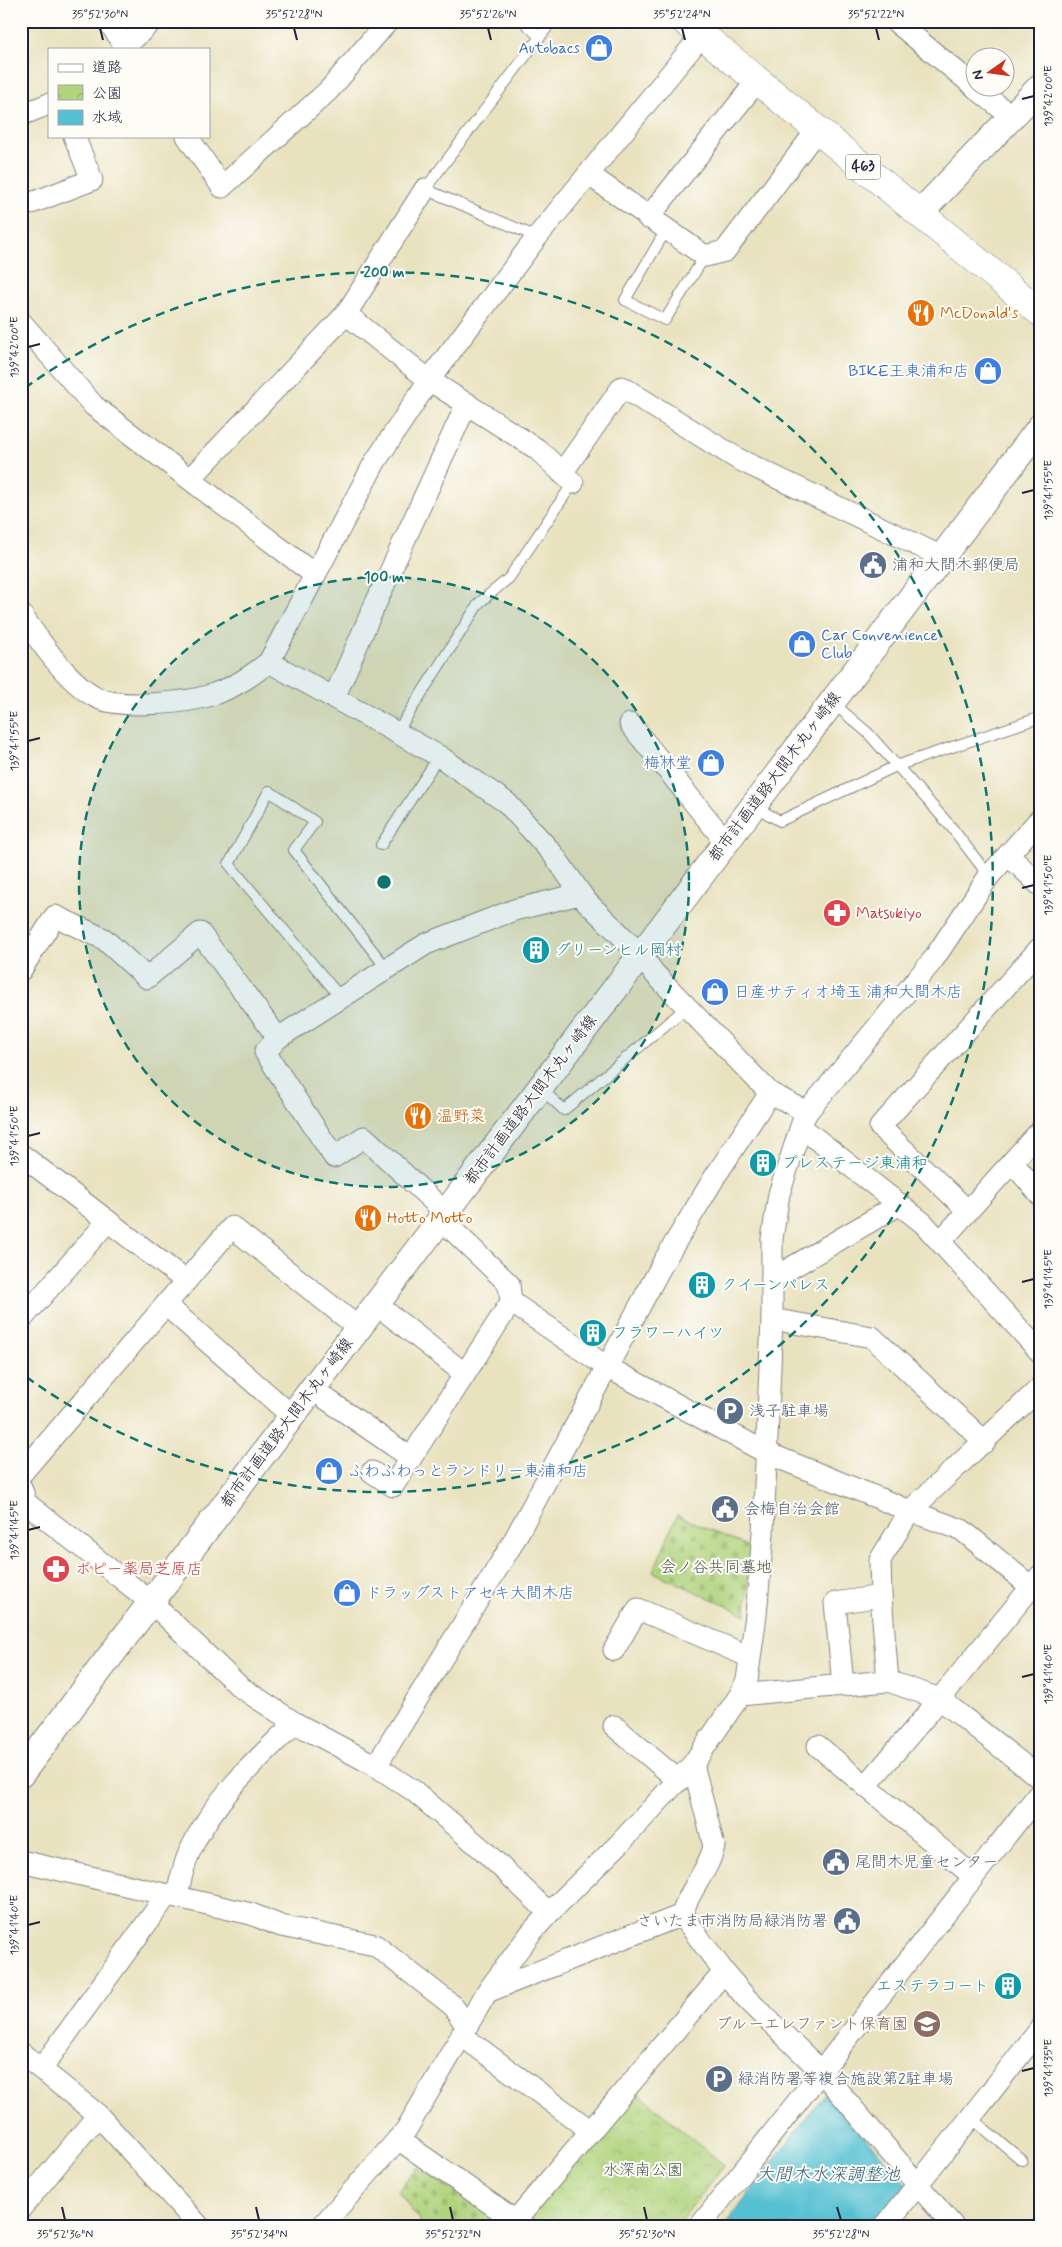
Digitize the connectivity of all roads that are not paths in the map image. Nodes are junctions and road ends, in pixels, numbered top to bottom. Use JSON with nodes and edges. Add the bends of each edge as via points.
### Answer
{"nodes":[{"id":1,"x":108,"y":21,"type":"edge"},
{"id":2,"x":152,"y":21,"type":"edge"},
{"id":3,"x":388,"y":21,"type":"edge"},
{"id":4,"x":523,"y":21,"type":"edge"},
{"id":5,"x":552,"y":21,"type":"edge"},
{"id":6,"x":895,"y":21,"type":"edge"},
{"id":7,"x":700,"y":26,"type":"edge"},
{"id":8,"x":540,"y":37,"type":"junction"},
{"id":9,"x":126,"y":48,"type":"edge"},
{"id":10,"x":964,"y":78,"type":"edge"},
{"id":11,"x":757,"y":81,"type":"junction"},
{"id":12,"x":1041,"y":86,"type":"edge"},
{"id":13,"x":989,"y":98,"type":"edge"},
{"id":14,"x":48,"y":104,"type":"edge"},
{"id":15,"x":21,"y":115,"type":"edge"},
{"id":16,"x":1012,"y":117,"type":"junction"},
{"id":17,"x":817,"y":130,"type":"junction"},
{"id":18,"x":75,"y":138,"type":"edge"},
{"id":19,"x":188,"y":138,"type":"edge"},
{"id":20,"x":588,"y":174,"type":"junction"},
{"id":21,"x":424,"y":189,"type":"junction"},
{"id":22,"x":21,"y":207,"type":"edge"},
{"id":23,"x":920,"y":213,"type":"junction"},
{"id":24,"x":648,"y":218,"type":"junction"},
{"id":25,"x":666,"y":230,"type":"junction"},
{"id":26,"x":537,"y":236,"type":"junction"},
{"id":27,"x":705,"y":256,"type":"junction"},
{"id":28,"x":1041,"y":312,"type":"edge"},
{"id":29,"x":346,"y":314,"type":"junction"},
{"id":30,"x":21,"y":322,"type":"edge"},
{"id":31,"x":429,"y":380,"type":"junction"},
{"id":32,"x":467,"y":403,"type":"junction"},
{"id":33,"x":1041,"y":426,"type":"edge"},
{"id":34,"x":567,"y":478,"type":"junction"},
{"id":35,"x":190,"y":479,"type":"junction"},
{"id":36,"x":942,"y":557,"type":"junction"},
{"id":37,"x":315,"y":575,"type":"junction"},
{"id":38,"x":21,"y":614,"type":"edge"},
{"id":39,"x":269,"y":662,"type":"junction"},
{"id":40,"x":334,"y":698,"type":"junction"},
{"id":41,"x":831,"y":701,"type":"junction"},
{"id":42,"x":1041,"y":717,"type":"edge"},
{"id":43,"x":630,"y":724,"type":"dead end"},
{"id":44,"x":397,"y":732,"type":"junction"},
{"id":45,"x":439,"y":756,"type":"junction"},
{"id":46,"x":896,"y":766,"type":"junction"},
{"id":47,"x":754,"y":806,"type":"junction"},
{"id":48,"x":1041,"y":818,"type":"edge"},
{"id":49,"x":726,"y":842,"type":"junction"},
{"id":50,"x":382,"y":845,"type":"dead end"},
{"id":51,"x":1008,"y":856,"type":"junction"},
{"id":52,"x":989,"y":876,"type":"junction"},
{"id":53,"x":1041,"y":886,"type":"edge"},
{"id":54,"x":580,"y":894,"type":"junction"},
{"id":55,"x":1041,"y":947,"type":"edge"},
{"id":56,"x":640,"y":954,"type":"junction"},
{"id":57,"x":387,"y":969,"type":"junction"},
{"id":58,"x":21,"y":970,"type":"edge"},
{"id":59,"x":341,"y":998,"type":"junction"},
{"id":60,"x":687,"y":1007,"type":"junction"},
{"id":61,"x":278,"y":1038,"type":"junction"},
{"id":62,"x":540,"y":1088,"type":"junction"},
{"id":63,"x":770,"y":1093,"type":"junction"},
{"id":64,"x":804,"y":1120,"type":"junction"},
{"id":65,"x":1041,"y":1130,"type":"edge"},
{"id":66,"x":21,"y":1158,"type":"edge"},
{"id":67,"x":1012,"y":1162,"type":"junction"},
{"id":68,"x":1041,"y":1196,"type":"edge"},
{"id":69,"x":900,"y":1204,"type":"junction"},
{"id":70,"x":968,"y":1211,"type":"junction"},
{"id":71,"x":443,"y":1216,"type":"junction"},
{"id":72,"x":108,"y":1221,"type":"junction"},
{"id":73,"x":941,"y":1241,"type":"junction"},
{"id":74,"x":772,"y":1279,"type":"junction"},
{"id":75,"x":186,"y":1281,"type":"junction"},
{"id":76,"x":511,"y":1302,"type":"junction"},
{"id":77,"x":376,"y":1304,"type":"junction"},
{"id":78,"x":166,"y":1305,"type":"junction"},
{"id":79,"x":772,"y":1319,"type":"junction"},
{"id":80,"x":21,"y":1320,"type":"edge"},
{"id":81,"x":359,"y":1328,"type":"junction"},
{"id":82,"x":1041,"y":1354,"type":"edge"},
{"id":83,"x":607,"y":1367,"type":"junction"},
{"id":84,"x":464,"y":1374,"type":"junction"},
{"id":85,"x":1041,"y":1387,"type":"edge"},
{"id":86,"x":312,"y":1389,"type":"junction"},
{"id":87,"x":292,"y":1416,"type":"junction"},
{"id":88,"x":985,"y":1442,"type":"junction"},
{"id":89,"x":768,"y":1453,"type":"junction"},
{"id":90,"x":411,"y":1458,"type":"junction"},
{"id":91,"x":372,"y":1472,"type":"dead end"},
{"id":92,"x":21,"y":1474,"type":"edge"},
{"id":93,"x":23,"y":1500,"type":"edge"},
{"id":94,"x":910,"y":1511,"type":"junction"},
{"id":95,"x":1035,"y":1580,"type":"edge"},
{"id":96,"x":881,"y":1596,"type":"junction"},
{"id":97,"x":151,"y":1602,"type":"junction"},
{"id":98,"x":614,"y":1650,"type":"dead end"},
{"id":99,"x":750,"y":1657,"type":"junction"},
{"id":100,"x":888,"y":1681,"type":"junction"},
{"id":101,"x":842,"y":1685,"type":"junction"},
{"id":102,"x":740,"y":1695,"type":"junction"},
{"id":103,"x":940,"y":1699,"type":"junction"},
{"id":104,"x":295,"y":1723,"type":"junction"},
{"id":105,"x":614,"y":1726,"type":"dead end"},
{"id":106,"x":818,"y":1746,"type":"dead end"},
{"id":107,"x":693,"y":1764,"type":"junction"},
{"id":108,"x":376,"y":1766,"type":"junction"},
{"id":109,"x":21,"y":1774,"type":"edge"},
{"id":110,"x":1041,"y":1779,"type":"edge"},
{"id":111,"x":678,"y":1781,"type":"junction"},
{"id":112,"x":866,"y":1786,"type":"junction"},
{"id":113,"x":1041,"y":1791,"type":"edge"},
{"id":114,"x":21,"y":1861,"type":"edge"},
{"id":115,"x":973,"y":1876,"type":"junction"},
{"id":116,"x":172,"y":1896,"type":"junction"},
{"id":117,"x":549,"y":1913,"type":"junction"},
{"id":118,"x":682,"y":1915,"type":"junction"},
{"id":119,"x":724,"y":1972,"type":"junction"},
{"id":120,"x":487,"y":1992,"type":"junction"},
{"id":121,"x":464,"y":2030,"type":"junction"},
{"id":122,"x":1037,"y":2039,"type":"edge"},
{"id":123,"x":21,"y":2053,"type":"edge"},
{"id":124,"x":42,"y":2068,"type":"junction"},
{"id":125,"x":821,"y":2071,"type":"junction"},
{"id":126,"x":98,"y":2115,"type":"junction"},
{"id":127,"x":970,"y":2117,"type":"junction"},
{"id":128,"x":591,"y":2131,"type":"junction"},
{"id":129,"x":398,"y":2139,"type":"junction"},
{"id":130,"x":1022,"y":2160,"type":"dead end"},
{"id":131,"x":918,"y":2185,"type":"junction"},
{"id":132,"x":21,"y":2208,"type":"edge"},
{"id":133,"x":517,"y":2224,"type":"edge"},
{"id":134,"x":199,"y":2226,"type":"edge"},
{"id":135,"x":322,"y":2226,"type":"edge"},
{"id":136,"x":700,"y":2226,"type":"edge"},
{"id":137,"x":885,"y":2226,"type":"edge"},
{"id":138,"x":953,"y":2226,"type":"edge"}],
"edges":[{"from":1,"to":9,"type":"street"},
{"from":2,"to":9,"type":"street"},
{"from":3,"to":19,"type":"street","via":[[329,90],[222,188]]},
{"from":4,"to":8,"type":"lane"},
{"from":5,"to":8,"type":"lane"},
{"from":6,"to":10,"type":"street"},
{"from":7,"to":11,"type":"highway","number":"463"},
{"from":7,"to":20,"type":"street"},
{"from":8,"to":21,"type":"lane"},
{"from":11,"to":17,"type":"highway","number":"463"},
{"from":11,"to":24,"type":"street"},
{"from":12,"to":16,"type":"street"},
{"from":13,"to":16,"type":"street"},
{"from":14,"to":15,"type":"street"},
{"from":16,"to":23,"type":"street"},
{"from":17,"to":23,"type":"highway","number":"463"},
{"from":17,"to":27,"type":"street","via":[[725,251]]},
{"from":18,"to":22,"type":"street","via":[[92,180]]},
{"from":20,"to":24,"type":"street"},
{"from":20,"to":26,"type":"street"},
{"from":21,"to":26,"type":"lane"},
{"from":21,"to":29,"type":"street"},
{"from":23,"to":28,"type":"highway","number":"463"},
{"from":24,"to":25,"type":"street"},
{"from":25,"to":27,"type":"street"},
{"from":25,"to":27,"type":"lane","via":[[625,300],[665,320]]},
{"from":26,"to":31,"type":"street"},
{"from":29,"to":31,"type":"street"},
{"from":29,"to":35,"type":"street"},
{"from":30,"to":35,"type":"street","via":[[94,406]]},
{"from":31,"to":32,"type":"street"},
{"from":31,"to":37,"type":"street","via":[[374,462]]},
{"from":32,"to":34,"type":"street","via":[[537,449]]},
{"from":32,"to":40,"type":"street"},
{"from":33,"to":36,"type":"street","name":"都市計画道路大間木丸ヶ崎線"},
{"from":34,"to":36,"type":"street","via":[[622,387],[738,459]]},
{"from":34,"to":44,"type":"lane","via":[[509,578],[479,603]]},
{"from":35,"to":37,"type":"street"},
{"from":36,"to":41,"type":"street","name":"都市計画道路大間木丸ヶ崎線"},
{"from":37,"to":39,"type":"street"},
{"from":38,"to":39,"type":"street","via":[[69,676],[95,697],[110,700],[169,703],[212,695],[243,682]]},
{"from":39,"to":40,"type":"street"},
{"from":40,"to":44,"type":"street"},
{"from":41,"to":46,"type":"lane","via":[[868,733]]},
{"from":41,"to":47,"type":"street","name":"都市計画道路大間木丸ヶ崎線"},
{"from":42,"to":46,"type":"lane"},
{"from":43,"to":49,"type":"street"},
{"from":44,"to":45,"type":"street"},
{"from":45,"to":50,"type":"lane"},
{"from":45,"to":54,"type":"street","via":[[487,788],[522,818],[557,859]]},
{"from":46,"to":47,"type":"lane","via":[[780,821]]},
{"from":46,"to":52,"type":"lane","via":[[952,828]]},
{"from":47,"to":49,"type":"street","name":"都市計画道路大間木丸ヶ崎線"},
{"from":48,"to":51,"type":"street"},
{"from":49,"to":56,"type":"street","name":"都市計画道路大間木丸ヶ崎線"},
{"from":51,"to":52,"type":"street"},
{"from":51,"to":53,"type":"street"},
{"from":52,"to":64,"type":"street","via":[[932,960]]},
{"from":54,"to":56,"type":"street"},
{"from":54,"to":57,"type":"street","via":[[514,910],[426,944]]},
{"from":55,"to":70,"type":"street","via":[[880,1127]]},
{"from":56,"to":60,"type":"street"},
{"from":56,"to":62,"type":"street","name":"都市計画道路大間木丸ヶ崎線"},
{"from":57,"to":59,"type":"street"},
{"from":57,"to":59,"type":"lane","via":[[294,850],[315,822],[269,791],[229,864]]},
{"from":58,"to":61,"type":"street","via":[[55,916],[104,939],[147,978],[200,933]]},
{"from":59,"to":61,"type":"street"},
{"from":60,"to":62,"type":"lane","via":[[564,1110]]},
{"from":60,"to":63,"type":"street"},
{"from":61,"to":71,"type":"street","via":[[265,1052],[334,1157],[364,1137]]},
{"from":62,"to":71,"type":"street","name":"都市計画道路大間木丸ヶ崎線"},
{"from":63,"to":64,"type":"street"},
{"from":63,"to":83,"type":"street","via":[[669,1253]]},
{"from":64,"to":69,"type":"street"},
{"from":64,"to":74,"type":"street","via":[[776,1210]]},
{"from":65,"to":67,"type":"street"},
{"from":66,"to":72,"type":"street","via":[[23,1156]]},
{"from":67,"to":68,"type":"street"},
{"from":67,"to":70,"type":"street"},
{"from":69,"to":73,"type":"street"},
{"from":69,"to":74,"type":"street"},
{"from":70,"to":73,"type":"street"},
{"from":71,"to":76,"type":"street","via":[[509,1284]]},
{"from":71,"to":77,"type":"street","name":"都市計画道路大間木丸ヶ崎線"},
{"from":72,"to":75,"type":"street"},
{"from":72,"to":80,"type":"street"},
{"from":73,"to":82,"type":"street"},
{"from":74,"to":79,"type":"street"},
{"from":75,"to":78,"type":"street"},
{"from":75,"to":81,"type":"street","via":[[232,1227]]},
{"from":76,"to":83,"type":"street"},
{"from":76,"to":84,"type":"street"},
{"from":77,"to":81,"type":"street","name":"都市計画道路大間木丸ヶ崎線"},
{"from":77,"to":84,"type":"street"},
{"from":78,"to":87,"type":"street"},
{"from":78,"to":92,"type":"street"},
{"from":79,"to":88,"type":"street","via":[[872,1338]]},
{"from":79,"to":89,"type":"street"},
{"from":81,"to":86,"type":"street","name":"都市計画道路大間木丸ヶ崎線"},
{"from":83,"to":89,"type":"street"},
{"from":83,"to":108,"type":"street","via":[[511,1546]]},
{"from":84,"to":90,"type":"street"},
{"from":85,"to":88,"type":"street"},
{"from":86,"to":87,"type":"street","name":"都市計画道路大間木丸ヶ崎線"},
{"from":86,"to":90,"type":"street"},
{"from":87,"to":97,"type":"street","name":"都市計画道路大間木丸ヶ崎線"},
{"from":88,"to":94,"type":"street"},
{"from":89,"to":94,"type":"street"},
{"from":89,"to":99,"type":"street","via":[[760,1575]]},
{"from":90,"to":91,"type":"street","via":[[394,1486]]},
{"from":93,"to":97,"type":"street"},
{"from":94,"to":95,"type":"street","via":[[962,1530]]},
{"from":94,"to":96,"type":"street","via":[[880,1560]]},
{"from":95,"to":103,"type":"street"},
{"from":96,"to":100,"type":"street"},
{"from":96,"to":101,"type":"street","via":[[835,1603]]},
{"from":97,"to":104,"type":"street","via":[[240,1687]]},
{"from":97,"to":109,"type":"street","name":"都市計画道路大間木丸ヶ崎線"},
{"from":98,"to":99,"type":"street","via":[[638,1609]]},
{"from":99,"to":102,"type":"street","via":[[747,1680]]},
{"from":100,"to":101,"type":"street"},
{"from":100,"to":103,"type":"street"},
{"from":101,"to":102,"type":"street"},
{"from":102,"to":107,"type":"street"},
{"from":103,"to":110,"type":"street"},
{"from":103,"to":112,"type":"street"},
{"from":104,"to":108,"type":"street"},
{"from":104,"to":116,"type":"street","via":[[232,1785],[189,1854]]},
{"from":105,"to":111,"type":"street"},
{"from":106,"to":112,"type":"street"},
{"from":107,"to":111,"type":"street"},
{"from":107,"to":118,"type":"street","via":[[714,1846],[712,1858],[684,1905]]},
{"from":108,"to":117,"type":"street","via":[[447,1817]]},
{"from":111,"to":117,"type":"street"},
{"from":112,"to":115,"type":"street"},
{"from":113,"to":115,"type":"street"},
{"from":114,"to":116,"type":"street"},
{"from":115,"to":125,"type":"street"},
{"from":116,"to":121,"type":"street","via":[[251,1914],[281,1926],[375,1945],[452,2005]]},
{"from":116,"to":124,"type":"street"},
{"from":117,"to":120,"type":"street"},
{"from":118,"to":119,"type":"street"},
{"from":118,"to":120,"type":"street"},
{"from":119,"to":125,"type":"street","via":[[760,2013]]},
{"from":119,"to":128,"type":"street"},
{"from":120,"to":121,"type":"street"},
{"from":121,"to":128,"type":"street"},
{"from":121,"to":129,"type":"street"},
{"from":122,"to":127,"type":"street"},
{"from":123,"to":124,"type":"street"},
{"from":124,"to":126,"type":"street"},
{"from":125,"to":131,"type":"street"},
{"from":125,"to":136,"type":"street"},
{"from":126,"to":132,"type":"street"},
{"from":126,"to":134,"type":"street"},
{"from":127,"to":130,"type":"lane"},
{"from":127,"to":131,"type":"street"},
{"from":128,"to":133,"type":"street"},
{"from":129,"to":133,"type":"street"},
{"from":129,"to":135,"type":"street"},
{"from":131,"to":137,"type":"street"},
{"from":131,"to":138,"type":"street"}]}
